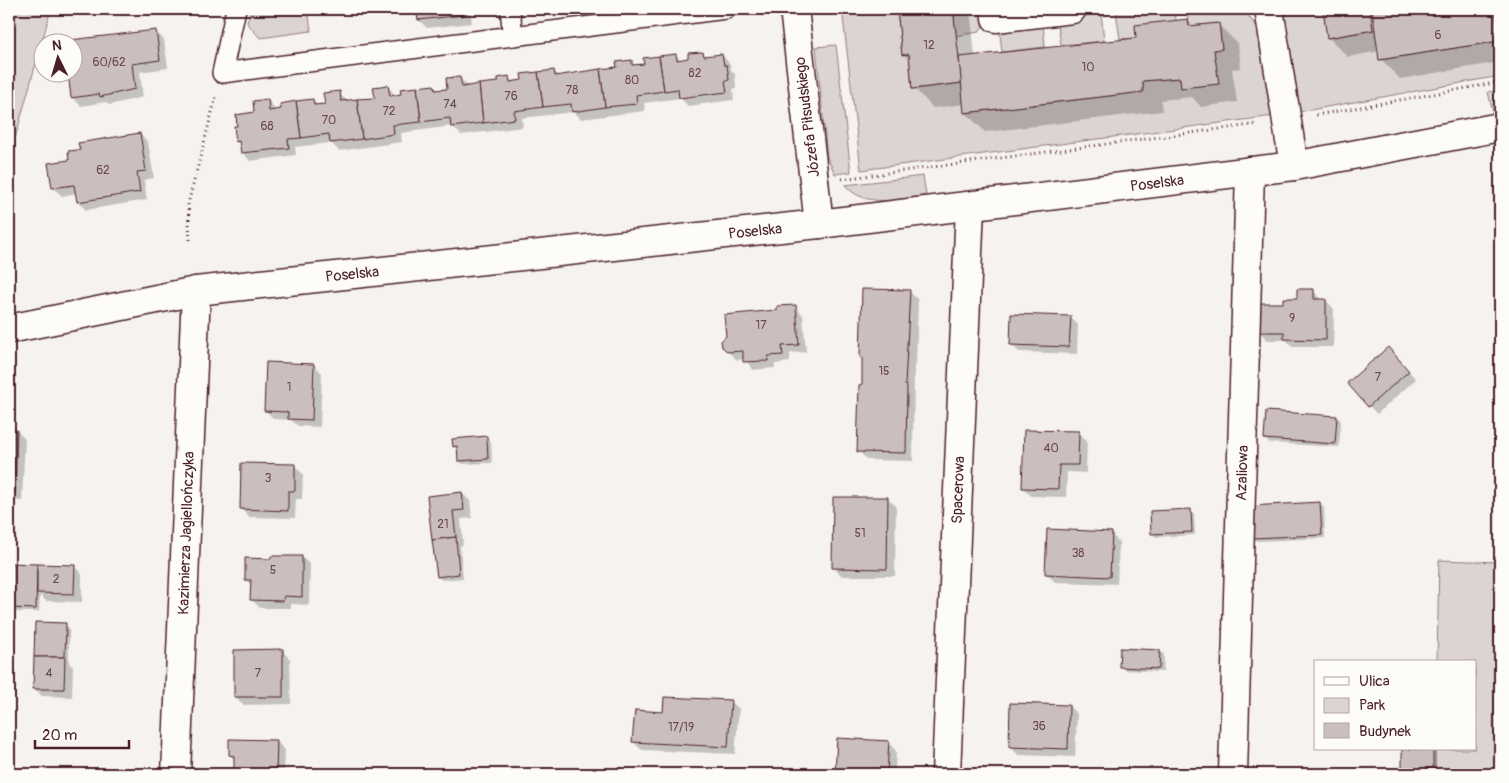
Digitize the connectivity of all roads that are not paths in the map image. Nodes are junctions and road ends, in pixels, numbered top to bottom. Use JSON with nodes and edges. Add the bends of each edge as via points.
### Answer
{"nodes":[{"id":1,"x":236,"y":9,"type":"edge"},
{"id":2,"x":510,"y":9,"type":"edge"},
{"id":3,"x":726,"y":9,"type":"edge"},
{"id":4,"x":794,"y":9,"type":"edge"},
{"id":5,"x":995,"y":9,"type":"edge"},
{"id":6,"x":1072,"y":9,"type":"edge"},
{"id":7,"x":1269,"y":9,"type":"edge"},
{"id":8,"x":513,"y":36,"type":"junction"},
{"id":9,"x":1500,"y":127,"type":"edge"},
{"id":10,"x":1294,"y":166,"type":"junction"},
{"id":11,"x":1250,"y":171,"type":"junction"},
{"id":12,"x":970,"y":206,"type":"junction"},
{"id":13,"x":819,"y":224,"type":"junction"},
{"id":14,"x":196,"y":291,"type":"junction"},
{"id":15,"x":9,"y":329,"type":"edge"},
{"id":16,"x":176,"y":774,"type":"edge"},
{"id":17,"x":946,"y":774,"type":"edge"},
{"id":18,"x":1233,"y":774,"type":"edge"}],
"edges":[{"from":1,"to":8,"type":"lane","via":[[222,73]]},
{"from":2,"to":8,"type":"lane"},
{"from":3,"to":8,"type":"lane"},
{"from":4,"to":13,"type":"street","name":"Józefa Piłsudskiego"},
{"from":5,"to":6,"type":"street","via":[[996,18]]},
{"from":7,"to":10,"type":"street"},
{"from":9,"to":10,"type":"street","name":"Poselska"},
{"from":10,"to":11,"type":"street","name":"Poselska"},
{"from":11,"to":12,"type":"street","name":"Poselska"},
{"from":11,"to":18,"type":"street","name":"Azaliowa"},
{"from":12,"to":13,"type":"street","name":"Poselska"},
{"from":12,"to":17,"type":"street","name":"Spacerowa"},
{"from":13,"to":14,"type":"street","name":"Poselska"},
{"from":14,"to":15,"type":"street","name":"Poselska"},
{"from":14,"to":16,"type":"street","name":"Kazimierza Jagiellończyka"}]}
